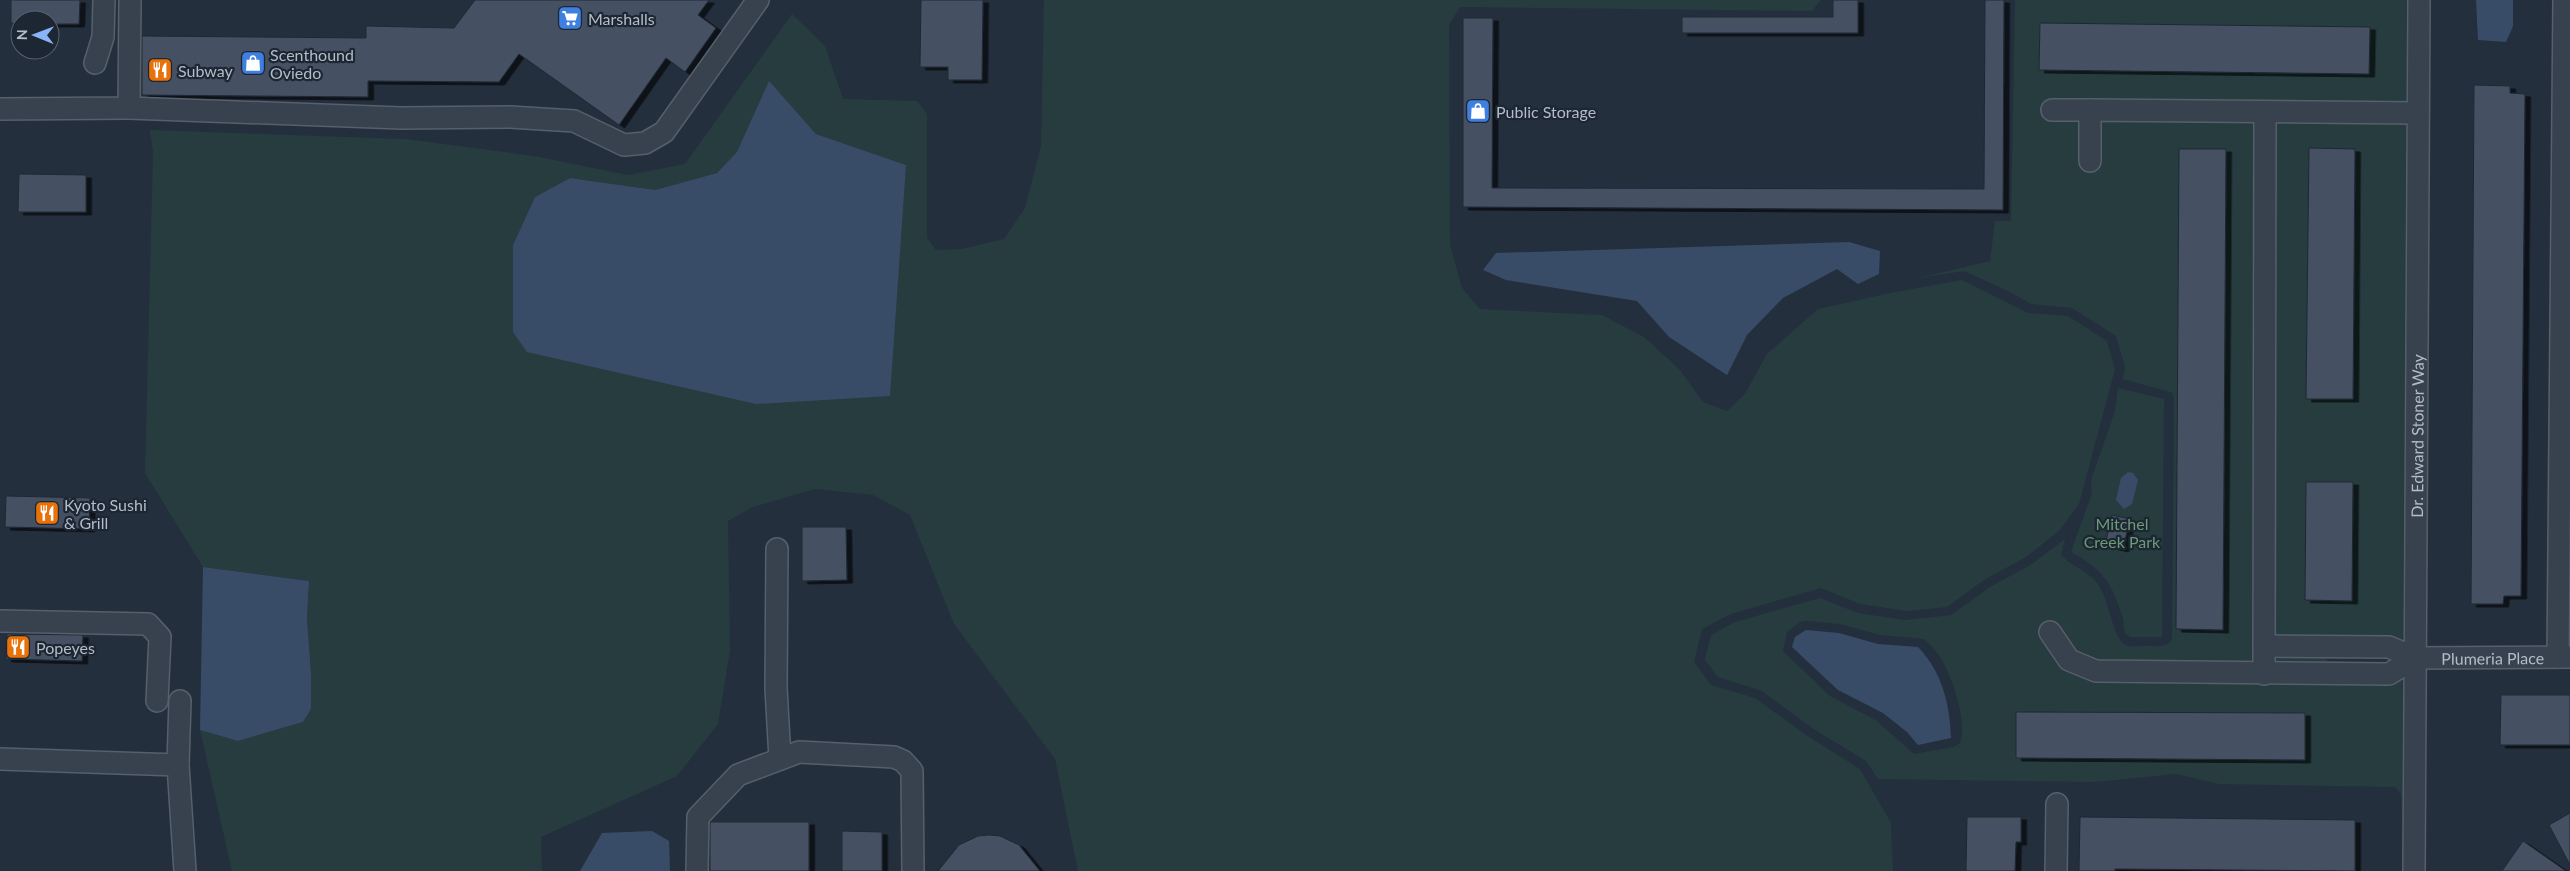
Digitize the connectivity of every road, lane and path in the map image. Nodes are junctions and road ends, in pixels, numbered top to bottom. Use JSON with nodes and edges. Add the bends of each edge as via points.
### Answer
{"nodes":[{"id":1,"x":104,"y":0,"type":"edge"},
{"id":2,"x":130,"y":0,"type":"edge"},
{"id":3,"x":758,"y":0,"type":"edge"},
{"id":4,"x":2419,"y":0,"type":"edge"},
{"id":5,"x":2564,"y":0,"type":"edge"},
{"id":6,"x":95,"y":63,"type":"dead end"},
{"id":7,"x":0,"y":108,"type":"edge"},
{"id":8,"x":129,"y":108,"type":"junction"},
{"id":9,"x":2052,"y":110,"type":"dead end"},
{"id":10,"x":2090,"y":110,"type":"junction"},
{"id":11,"x":2265,"y":112,"type":"junction"},
{"id":12,"x":2418,"y":113,"type":"junction"},
{"id":13,"x":2090,"y":161,"type":"dead end"},
{"id":14,"x":2566,"y":180,"type":"edge"},
{"id":15,"x":777,"y":549,"type":"dead end"},
{"id":16,"x":0,"y":620,"type":"edge"},
{"id":17,"x":2050,"y":632,"type":"dead end"},
{"id":18,"x":2264,"y":646,"type":"junction"},
{"id":19,"x":2339,"y":646,"type":"junction"},
{"id":20,"x":2564,"y":657,"type":"edge"},
{"id":21,"x":2415,"y":658,"type":"junction"},
{"id":22,"x":2264,"y":674,"type":"junction"},
{"id":23,"x":2339,"y":674,"type":"junction"},
{"id":24,"x":158,"y":701,"type":"dead end"},
{"id":25,"x":180,"y":701,"type":"dead end"},
{"id":26,"x":780,"y":759,"type":"junction"},
{"id":27,"x":0,"y":760,"type":"edge"},
{"id":28,"x":178,"y":765,"type":"junction"},
{"id":29,"x":2057,"y":804,"type":"dead end"},
{"id":30,"x":185,"y":871,"type":"edge"},
{"id":31,"x":697,"y":871,"type":"edge"},
{"id":32,"x":913,"y":871,"type":"edge"},
{"id":33,"x":2056,"y":871,"type":"edge"},
{"id":34,"x":2414,"y":871,"type":"edge"}],
"edges":[{"from":1,"to":6,"type":"street","via":[[103,37]]},
{"from":2,"to":8,"type":"street"},
{"from":3,"to":8,"type":"street","via":[[664,132],[645,143],[624,145],[574,121]]},
{"from":4,"to":12,"type":"street","name":"Dr. Edward Stoner Way"},
{"from":5,"to":14,"type":"street"},
{"from":7,"to":8,"type":"street"},
{"from":9,"to":10,"type":"street"},
{"from":10,"to":11,"type":"street"},
{"from":10,"to":13,"type":"street"},
{"from":11,"to":12,"type":"street"},
{"from":11,"to":18,"type":"street"},
{"from":12,"to":21,"type":"street","name":"Dr. Edward Stoner Way"},
{"from":14,"to":20,"type":"street"},
{"from":15,"to":26,"type":"street","via":[[776,688]]},
{"from":16,"to":24,"type":"street","via":[[148,624],[160,637]]},
{"from":17,"to":22,"type":"street","via":[[2069,660],[2096,671]]},
{"from":18,"to":19,"type":"street"},
{"from":18,"to":22,"type":"street"},
{"from":19,"to":21,"type":"street","via":[[2389,646]]},
{"from":19,"to":23,"type":"street"},
{"from":20,"to":21,"type":"street","name":"Plumeria Place"},
{"from":21,"to":23,"type":"street","via":[[2389,674]]},
{"from":21,"to":34,"type":"street","name":"Dr. Edward Stoner Way"},
{"from":22,"to":23,"type":"street"},
{"from":25,"to":28,"type":"street"},
{"from":26,"to":31,"type":"street","via":[[738,775],[698,817]]},
{"from":26,"to":32,"type":"street","via":[[800,752],[894,757],[903,761],[912,771]]},
{"from":27,"to":28,"type":"street"},
{"from":28,"to":30,"type":"street"},
{"from":29,"to":33,"type":"street"}]}
